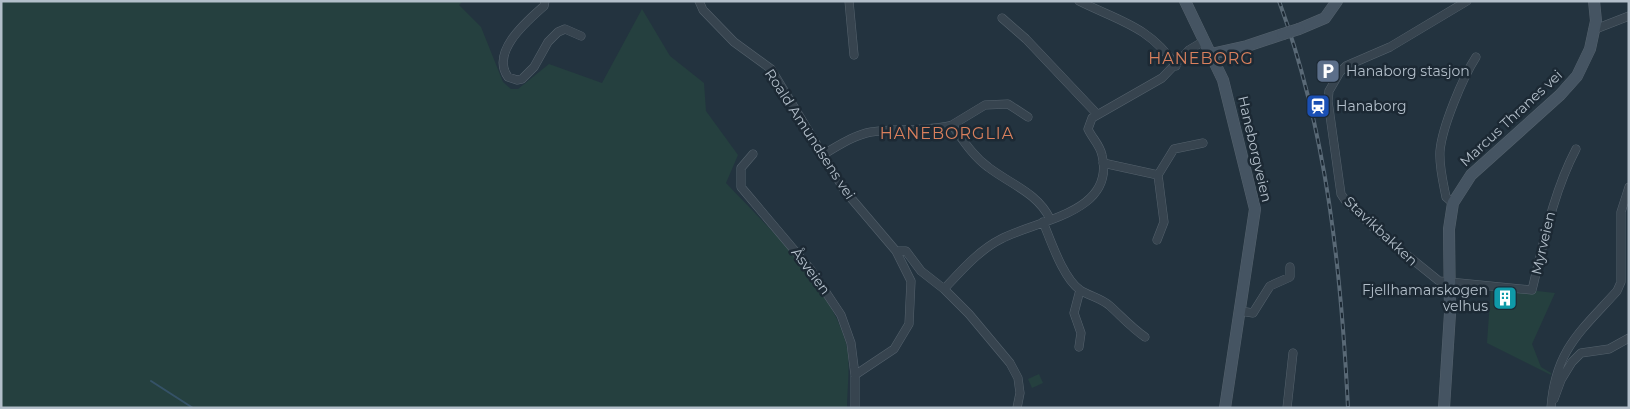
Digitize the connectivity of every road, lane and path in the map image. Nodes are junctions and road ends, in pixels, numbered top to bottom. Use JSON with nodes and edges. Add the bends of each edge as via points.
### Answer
{"nodes":[{"id":1,"x":545,"y":1,"type":"edge"},
{"id":2,"x":699,"y":1,"type":"edge"},
{"id":3,"x":849,"y":1,"type":"edge"},
{"id":4,"x":1079,"y":1,"type":"edge"},
{"id":5,"x":1185,"y":1,"type":"edge"},
{"id":6,"x":1338,"y":1,"type":"edge"},
{"id":7,"x":1467,"y":1,"type":"edge"},
{"id":8,"x":1588,"y":1,"type":"edge"},
{"id":9,"x":1594,"y":1,"type":"edge"},
{"id":10,"x":1629,"y":16,"type":"edge"},
{"id":11,"x":1002,"y":18,"type":"dead end"},
{"id":12,"x":1593,"y":30,"type":"junction"},
{"id":13,"x":581,"y":36,"type":"dead end"},
{"id":14,"x":1204,"y":41,"type":"junction"},
{"id":15,"x":1211,"y":54,"type":"junction"},
{"id":16,"x":854,"y":55,"type":"dead end"},
{"id":17,"x":1476,"y":57,"type":"dead end"},
{"id":18,"x":1176,"y":66,"type":"junction"},
{"id":19,"x":1097,"y":114,"type":"junction"},
{"id":20,"x":1028,"y":117,"type":"dead end"},
{"id":21,"x":952,"y":125,"type":"junction"},
{"id":22,"x":1203,"y":143,"type":"dead end"},
{"id":23,"x":1576,"y":149,"type":"dead end"},
{"id":24,"x":753,"y":154,"type":"dead end"},
{"id":25,"x":822,"y":155,"type":"junction"},
{"id":26,"x":1103,"y":162,"type":"junction"},
{"id":27,"x":1158,"y":175,"type":"junction"},
{"id":28,"x":1629,"y":187,"type":"edge"},
{"id":29,"x":1453,"y":203,"type":"junction"},
{"id":30,"x":1047,"y":221,"type":"junction"},
{"id":31,"x":1157,"y":240,"type":"dead end"},
{"id":32,"x":896,"y":251,"type":"junction"},
{"id":33,"x":1290,"y":267,"type":"dead end"},
{"id":34,"x":1450,"y":281,"type":"junction"},
{"id":35,"x":1625,"y":283,"type":"edge"},
{"id":36,"x":944,"y":290,"type":"junction"},
{"id":37,"x":1080,"y":290,"type":"junction"},
{"id":38,"x":1240,"y":312,"type":"junction"},
{"id":39,"x":1145,"y":337,"type":"dead end"},
{"id":40,"x":1629,"y":338,"type":"edge"},
{"id":41,"x":1079,"y":347,"type":"dead end"},
{"id":42,"x":1293,"y":353,"type":"dead end"},
{"id":43,"x":854,"y":375,"type":"junction"},
{"id":44,"x":1551,"y":407,"type":"edge"},
{"id":45,"x":855,"y":408,"type":"edge"},
{"id":46,"x":1017,"y":408,"type":"edge"},
{"id":47,"x":1225,"y":408,"type":"edge"},
{"id":48,"x":1287,"y":408,"type":"edge"},
{"id":49,"x":1444,"y":408,"type":"edge"}],
"edges":[{"from":1,"to":13,"type":"street","via":[[544,6],[516,34],[504,54],[502,63],[508,77],[517,80],[529,74],[558,32],[565,29]]},
{"from":2,"to":25,"type":"street","name":"Roald Amundsens vei","via":[[703,10],[734,42],[771,69]]},
{"from":3,"to":16,"type":"street"},
{"from":4,"to":18,"type":"street","via":[[1139,28]]},
{"from":5,"to":14,"type":"street","name":"Haneborgveien"},
{"from":6,"to":15,"type":"street","bridge":true,"via":[[1325,18],[1299,30]]},
{"from":7,"to":34,"type":"street","name":"Stavikbakken","via":[[1377,53],[1346,66],[1329,90],[1328,101],[1341,194],[1345,200],[1430,275],[1439,281]]},
{"from":8,"to":12,"type":"street","name":"Marcus Thranes vei"},
{"from":9,"to":12,"type":"street","name":"Marcus Thranes vei"},
{"from":10,"to":12,"type":"street"},
{"from":11,"to":19,"type":"street"},
{"from":12,"to":29,"type":"street","name":"Marcus Thranes vei","via":[[1583,66],[1569,87],[1471,175]]},
{"from":14,"to":15,"type":"street","name":"Haneborgveien"},
{"from":14,"to":18,"type":"street","via":[[1193,47]]},
{"from":15,"to":38,"type":"street","name":"Haneborgveien","via":[[1227,94],[1255,209]]},
{"from":17,"to":29,"type":"street","via":[[1458,93],[1442,139],[1440,152],[1446,197]]},
{"from":18,"to":19,"type":"street","via":[[1162,78]]},
{"from":19,"to":26,"type":"street","via":[[1088,128]]},
{"from":20,"to":21,"type":"street","via":[[1008,104],[984,105]]},
{"from":21,"to":25,"type":"street","via":[[936,129],[871,132],[852,138]]},
{"from":21,"to":30,"type":"street","via":[[987,167],[1040,201]]},
{"from":22,"to":27,"type":"street","via":[[1174,149]]},
{"from":23,"to":34,"type":"street","name":"Myrveien","via":[[1552,202],[1532,290]]},
{"from":24,"to":43,"type":"street","name":"Åsveien","via":[[741,168],[741,187],[826,289],[846,326]]},
{"from":25,"to":32,"type":"street","name":"Roald Amundsens vei","via":[[845,191]]},
{"from":26,"to":27,"type":"street"},
{"from":26,"to":30,"type":"street","via":[[1096,192],[1070,214]]},
{"from":27,"to":31,"type":"street","via":[[1164,222]]},
{"from":28,"to":35,"type":"street","via":[[1621,212]]},
{"from":29,"to":34,"type":"street","name":"Marcus Thranes vei","via":[[1449,229]]},
{"from":30,"to":36,"type":"street","via":[[991,245]]},
{"from":30,"to":37,"type":"street","via":[[1059,259]]},
{"from":32,"to":36,"type":"street","name":"Roald Amundsens vei","via":[[906,251],[921,271]]},
{"from":32,"to":43,"type":"street","via":[[911,281],[909,324],[894,349]]},
{"from":33,"to":38,"type":"street","via":[[1290,277],[1270,286],[1253,313]]},
{"from":34,"to":49,"type":"street","name":"Marcus Thranes vei"},
{"from":35,"to":44,"type":"street","via":[[1574,338],[1552,384]]},
{"from":36,"to":46,"type":"street","name":"Roald Amundsens vei","via":[[969,314],[1016,372],[1020,393]]},
{"from":37,"to":39,"type":"street","via":[[1103,301]]},
{"from":37,"to":41,"type":"street","via":[[1074,313],[1081,334]]},
{"from":38,"to":47,"type":"street","name":"Haneborgveien"},
{"from":40,"to":44,"type":"street","via":[[1609,349],[1581,353],[1561,380]]},
{"from":42,"to":48,"type":"street"},
{"from":43,"to":45,"type":"street","name":"Åsveien"}]}
